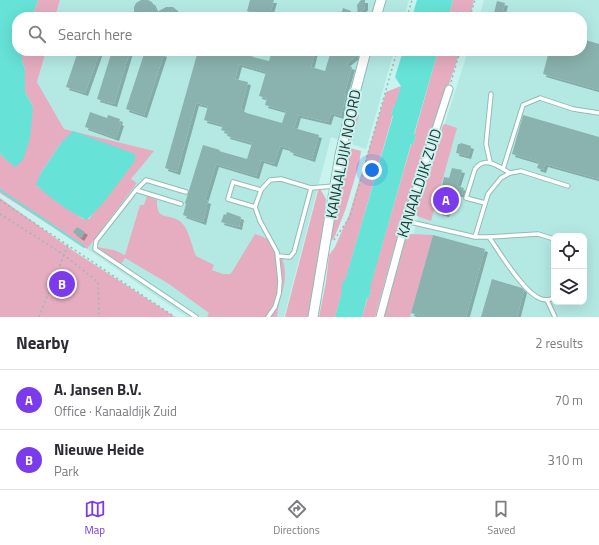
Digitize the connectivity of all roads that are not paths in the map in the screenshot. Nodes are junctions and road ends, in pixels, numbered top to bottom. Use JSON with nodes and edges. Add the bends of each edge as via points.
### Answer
{"nodes":[{"id":1,"x":382,"y":0,"type":"edge"},
{"id":2,"x":378,"y":12,"type":"edge"},
{"id":3,"x":365,"y":56,"type":"edge"},
{"id":4,"x":449,"y":88,"type":"road end"},
{"id":5,"x":491,"y":94,"type":"dead end"},
{"id":6,"x":599,"y":113,"type":"edge"},
{"id":7,"x":490,"y":162,"type":"junction"},
{"id":8,"x":504,"y":169,"type":"junction"},
{"id":9,"x":510,"y":173,"type":"junction"},
{"id":10,"x":335,"y":186,"type":"junction"},
{"id":11,"x":568,"y":186,"type":"dead end"},
{"id":12,"x":311,"y":188,"type":"junction"},
{"id":13,"x":136,"y":190,"type":"junction"},
{"id":14,"x":261,"y":190,"type":"junction"},
{"id":15,"x":186,"y":192,"type":"dead end"},
{"id":16,"x":485,"y":203,"type":"junction"},
{"id":17,"x":181,"y":204,"type":"dead end"},
{"id":18,"x":255,"y":207,"type":"junction"},
{"id":19,"x":406,"y":221,"type":"junction"},
{"id":20,"x":475,"y":237,"type":"junction"},
{"id":21,"x":489,"y":237,"type":"junction"},
{"id":22,"x":551,"y":238,"type":"edge"},
{"id":23,"x":278,"y":256,"type":"junction"},
{"id":24,"x":551,"y":299,"type":"edge"},
{"id":25,"x":547,"y":300,"type":"junction"},
{"id":26,"x":380,"y":316,"type":"edge"},
{"id":27,"x":196,"y":317,"type":"edge"},
{"id":28,"x":268,"y":317,"type":"edge"},
{"id":29,"x":313,"y":317,"type":"edge"},
{"id":30,"x":555,"y":317,"type":"edge"}],
"edges":[{"from":1,"to":2,"type":"street"},
{"from":3,"to":10,"type":"street","name":"KANAALDIJK NOORD"},
{"from":4,"to":19,"type":"street","name":"KANAALDIJK ZUID"},
{"from":5,"to":7,"type":"lane","via":[[486,144]]},
{"from":6,"to":8,"type":"lane","via":[[540,98],[523,105]]},
{"from":7,"to":8,"type":"lane"},
{"from":7,"to":16,"type":"lane","via":[[481,163],[475,169],[466,198]]},
{"from":8,"to":9,"type":"lane"},
{"from":9,"to":11,"type":"lane","via":[[521,172]]},
{"from":9,"to":16,"type":"lane","via":[[494,185]]},
{"from":10,"to":12,"type":"lane"},
{"from":10,"to":29,"type":"street","name":"KANAALDIJK NOORD"},
{"from":12,"to":14,"type":"lane","via":[[281,179],[270,180]]},
{"from":12,"to":23,"type":"lane","via":[[294,252],[290,257]]},
{"from":13,"to":15,"type":"lane","via":[[146,180]]},
{"from":13,"to":17,"type":"lane"},
{"from":13,"to":27,"type":"lane","via":[[96,241],[95,249]]},
{"from":14,"to":18,"type":"lane"},
{"from":14,"to":18,"type":"lane","via":[[233,182],[228,199]]},
{"from":16,"to":20,"type":"lane"},
{"from":18,"to":23,"type":"lane"},
{"from":19,"to":20,"type":"lane"},
{"from":19,"to":26,"type":"street","name":"KANAALDIJK ZUID"},
{"from":20,"to":21,"type":"lane"},
{"from":21,"to":22,"type":"lane","via":[[538,234]]},
{"from":21,"to":25,"type":"lane","via":[[517,277],[535,296]]},
{"from":23,"to":28,"type":"lane","via":[[279,294],[275,307]]},
{"from":24,"to":25,"type":"lane"},
{"from":25,"to":30,"type":"lane"}]}
